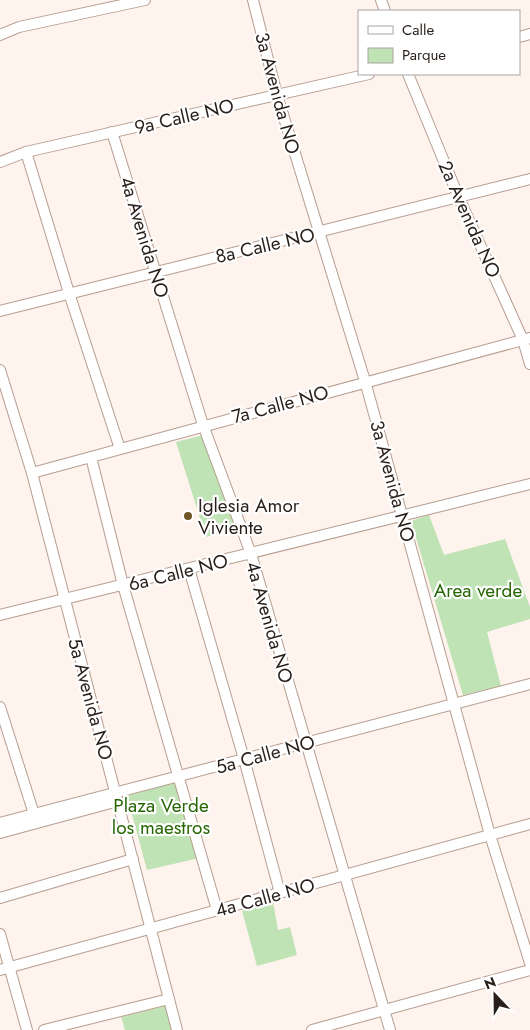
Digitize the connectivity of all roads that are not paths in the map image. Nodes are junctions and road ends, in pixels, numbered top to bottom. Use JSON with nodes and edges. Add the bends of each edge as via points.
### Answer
{"nodes":[{"id":1,"x":145,"y":0,"type":"edge"},
{"id":2,"x":254,"y":0,"type":"edge"},
{"id":3,"x":0,"y":35,"type":"edge"},
{"id":4,"x":365,"y":75,"type":"edge"},
{"id":5,"x":408,"y":75,"type":"edge"},
{"id":6,"x":277,"y":95,"type":"junction"},
{"id":7,"x":112,"y":132,"type":"junction"},
{"id":8,"x":26,"y":152,"type":"junction"},
{"id":9,"x":0,"y":162,"type":"edge"},
{"id":10,"x":530,"y":179,"type":"edge"},
{"id":11,"x":459,"y":198,"type":"junction"},
{"id":12,"x":318,"y":233,"type":"junction"},
{"id":13,"x":155,"y":271,"type":"junction"},
{"id":14,"x":69,"y":293,"type":"junction"},
{"id":15,"x":0,"y":311,"type":"edge"},
{"id":16,"x":527,"y":339,"type":"edge"},
{"id":17,"x":530,"y":364,"type":"edge"},
{"id":18,"x":0,"y":370,"type":"edge"},
{"id":19,"x":366,"y":381,"type":"junction"},
{"id":20,"x":203,"y":425,"type":"junction"},
{"id":21,"x":120,"y":449,"type":"junction"},
{"id":22,"x":91,"y":457,"type":"junction"},
{"id":23,"x":32,"y":473,"type":"junction"},
{"id":24,"x":530,"y":484,"type":"edge"},
{"id":25,"x":402,"y":517,"type":"junction"},
{"id":26,"x":251,"y":554,"type":"junction"},
{"id":27,"x":189,"y":569,"type":"junction"},
{"id":28,"x":123,"y":585,"type":"junction"},
{"id":29,"x":65,"y":599,"type":"junction"},
{"id":30,"x":0,"y":615,"type":"edge"},
{"id":31,"x":530,"y":684,"type":"edge"},
{"id":32,"x":454,"y":704,"type":"junction"},
{"id":33,"x":0,"y":707,"type":"edge"},
{"id":34,"x":306,"y":743,"type":"junction"},
{"id":35,"x":244,"y":759,"type":"junction"},
{"id":36,"x":179,"y":776,"type":"junction"},
{"id":37,"x":117,"y":797,"type":"junction"},
{"id":38,"x":34,"y":814,"type":"junction"},
{"id":39,"x":0,"y":823,"type":"edge"},
{"id":40,"x":530,"y":824,"type":"edge"},
{"id":41,"x":0,"y":833,"type":"edge"},
{"id":42,"x":490,"y":835,"type":"junction"},
{"id":43,"x":133,"y":859,"type":"junction"},
{"id":44,"x":344,"y":875,"type":"junction"},
{"id":45,"x":280,"y":893,"type":"junction"},
{"id":46,"x":0,"y":898,"type":"edge"},
{"id":47,"x":218,"y":910,"type":"junction"},
{"id":48,"x":151,"y":928,"type":"junction"},
{"id":49,"x":0,"y":934,"type":"edge"},
{"id":50,"x":530,"y":963,"type":"edge"},
{"id":51,"x":4,"y":968,"type":"edge"},
{"id":52,"x":530,"y":970,"type":"edge"},
{"id":53,"x":169,"y":999,"type":"junction"},
{"id":54,"x":383,"y":1010,"type":"junction"},
{"id":55,"x":27,"y":1030,"type":"edge"},
{"id":56,"x":44,"y":1030,"type":"edge"},
{"id":57,"x":177,"y":1030,"type":"edge"},
{"id":58,"x":312,"y":1030,"type":"edge"},
{"id":59,"x":390,"y":1030,"type":"edge"}],
"edges":[{"from":1,"to":3,"type":"street","via":[[19,27]]},
{"from":2,"to":6,"type":"street","name":"3a Avenida NO"},
{"from":4,"to":6,"type":"street","name":"9a Calle NO"},
{"from":5,"to":11,"type":"street","name":"2a Avenida NO"},
{"from":6,"to":7,"type":"street","name":"9a Calle NO"},
{"from":6,"to":12,"type":"street","name":"3a Avenida NO"},
{"from":7,"to":8,"type":"street","name":"9a Calle NO"},
{"from":7,"to":13,"type":"street","name":"4a Avenida NO"},
{"from":8,"to":9,"type":"street","name":"9a Calle NO"},
{"from":8,"to":14,"type":"street"},
{"from":10,"to":11,"type":"street","name":"8a Calle NO"},
{"from":11,"to":12,"type":"street","name":"8a Calle NO"},
{"from":11,"to":16,"type":"street","name":"2a Avenida NO"},
{"from":12,"to":13,"type":"street","name":"8a Calle NO"},
{"from":12,"to":19,"type":"street","name":"3a Avenida NO"},
{"from":13,"to":14,"type":"street","name":"8a Calle NO"},
{"from":13,"to":20,"type":"street","name":"4a Avenida NO"},
{"from":14,"to":15,"type":"street","name":"8a Calle NO"},
{"from":14,"to":21,"type":"street"},
{"from":16,"to":17,"type":"street","name":"2a Avenida NO"},
{"from":16,"to":19,"type":"street","name":"7a Calle NO"},
{"from":18,"to":23,"type":"street","name":"5a Avenida NO"},
{"from":19,"to":20,"type":"street","name":"7a Calle NO"},
{"from":19,"to":25,"type":"street","name":"3a Avenida NO"},
{"from":20,"to":21,"type":"street","name":"7a Calle NO"},
{"from":20,"to":26,"type":"street","name":"4a Avenida NO"},
{"from":21,"to":22,"type":"street","name":"7a Calle NO"},
{"from":22,"to":23,"type":"street","name":"7a Calle NO"},
{"from":22,"to":28,"type":"street"},
{"from":23,"to":29,"type":"street","name":"5a Avenida NO"},
{"from":24,"to":25,"type":"street","name":"6a Calle NO"},
{"from":25,"to":26,"type":"street","name":"6a Calle NO"},
{"from":25,"to":32,"type":"street","name":"3a Avenida NO"},
{"from":26,"to":27,"type":"street","name":"6a Calle NO"},
{"from":26,"to":34,"type":"street","name":"4a Avenida NO"},
{"from":27,"to":28,"type":"street","name":"6a Calle NO"},
{"from":27,"to":35,"type":"street"},
{"from":28,"to":29,"type":"street","name":"6a Calle NO"},
{"from":28,"to":36,"type":"street"},
{"from":29,"to":30,"type":"street","name":"6a Calle NO"},
{"from":29,"to":37,"type":"street","name":"5a Avenida NO"},
{"from":31,"to":32,"type":"street","name":"5a Calle NO"},
{"from":32,"to":34,"type":"street","name":"5a Calle NO"},
{"from":32,"to":42,"type":"street","name":"3a Avenida NO"},
{"from":33,"to":38,"type":"street"},
{"from":34,"to":35,"type":"street","name":"5a Calle NO"},
{"from":34,"to":44,"type":"street","name":"4a Avenida NO"},
{"from":35,"to":36,"type":"street","name":"5a Calle NO"},
{"from":35,"to":45,"type":"street"},
{"from":36,"to":37,"type":"street","name":"5a Calle NO"},
{"from":36,"to":47,"type":"street"},
{"from":37,"to":38,"type":"street","name":"5a Calle NO"},
{"from":37,"to":41,"type":"street","name":"5a Calle NO"},
{"from":37,"to":43,"type":"street","name":"5a Avenida NO"},
{"from":38,"to":39,"type":"street","name":"5a Calle NO"},
{"from":40,"to":42,"type":"street","name":"4a Calle NO"},
{"from":42,"to":44,"type":"street","name":"4a Calle NO"},
{"from":42,"to":50,"type":"street","name":"3a Avenida NO"},
{"from":43,"to":46,"type":"street"},
{"from":43,"to":48,"type":"street","name":"5a Avenida NO"},
{"from":44,"to":45,"type":"street","name":"4a Calle NO"},
{"from":44,"to":54,"type":"street","name":"4a Avenida NO"},
{"from":45,"to":47,"type":"street","name":"4a Calle NO"},
{"from":47,"to":48,"type":"street","name":"4a Calle NO"},
{"from":48,"to":51,"type":"street","name":"4a Calle NO"},
{"from":48,"to":53,"type":"street","name":"5a Avenida NO"},
{"from":49,"to":51,"type":"street"},
{"from":51,"to":55,"type":"street"},
{"from":52,"to":54,"type":"street"},
{"from":53,"to":56,"type":"street"},
{"from":53,"to":57,"type":"street","name":"5a Avenida NO"},
{"from":54,"to":58,"type":"street"},
{"from":54,"to":59,"type":"street","name":"4a Avenida NO"}]}
